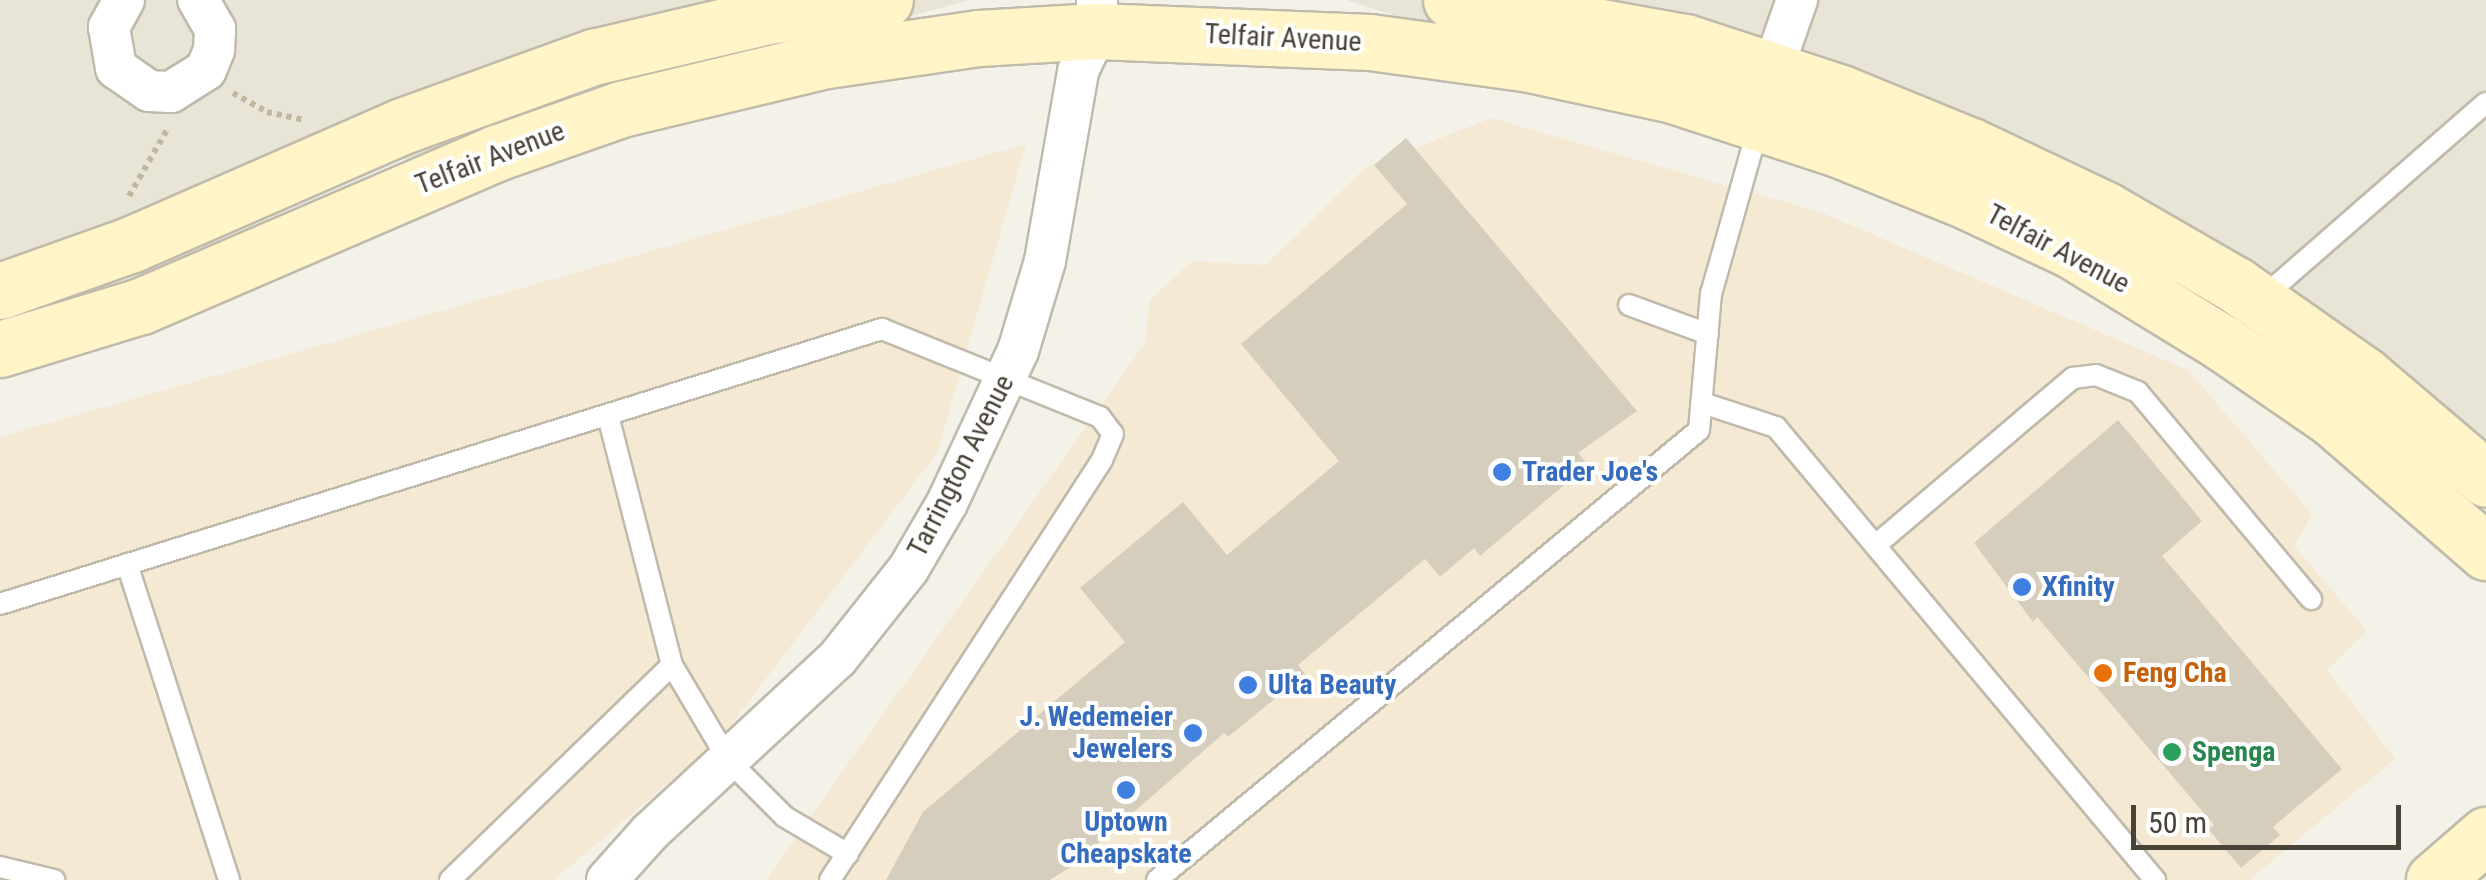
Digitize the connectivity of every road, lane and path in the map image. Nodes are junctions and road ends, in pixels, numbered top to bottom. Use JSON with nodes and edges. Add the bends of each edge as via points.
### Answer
{"nodes":[{"id":1,"x":124,"y":0,"type":"edge"},
{"id":2,"x":198,"y":0,"type":"edge"},
{"id":3,"x":886,"y":0,"type":"edge"},
{"id":4,"x":1451,"y":0,"type":"edge"},
{"id":5,"x":1797,"y":0,"type":"edge"},
{"id":6,"x":1097,"y":16,"type":"edge"},
{"id":7,"x":1037,"y":18,"type":"edge"},
{"id":8,"x":1769,"y":70,"type":"junction"},
{"id":9,"x":189,"y":80,"type":"junction"},
{"id":10,"x":2486,"y":104,"type":"edge"},
{"id":11,"x":1759,"y":122,"type":"junction"},
{"id":12,"x":323,"y":123,"type":"dead end"},
{"id":13,"x":126,"y":200,"type":"dead end"},
{"id":14,"x":0,"y":291,"type":"edge"},
{"id":15,"x":2259,"y":302,"type":"junction"},
{"id":16,"x":1629,"y":305,"type":"dead end"},
{"id":17,"x":1708,"y":334,"type":"junction"},
{"id":18,"x":0,"y":349,"type":"edge"},
{"id":19,"x":1004,"y":383,"type":"junction"},
{"id":20,"x":1703,"y":403,"type":"junction"},
{"id":21,"x":608,"y":415,"type":"junction"},
{"id":22,"x":2486,"y":480,"type":"edge"},
{"id":23,"x":1877,"y":544,"type":"junction"},
{"id":24,"x":2486,"y":552,"type":"edge"},
{"id":25,"x":127,"y":564,"type":"junction"},
{"id":26,"x":2311,"y":599,"type":"dead end"},
{"id":27,"x":0,"y":604,"type":"edge"},
{"id":28,"x":672,"y":665,"type":"junction"},
{"id":29,"x":729,"y":762,"type":"junction"},
{"id":30,"x":2486,"y":835,"type":"edge"},
{"id":31,"x":848,"y":854,"type":"junction"},
{"id":32,"x":0,"y":868,"type":"edge"},
{"id":33,"x":54,"y":880,"type":"edge"},
{"id":34,"x":229,"y":880,"type":"edge"},
{"id":35,"x":450,"y":880,"type":"edge"},
{"id":36,"x":607,"y":880,"type":"edge"},
{"id":37,"x":830,"y":880,"type":"edge"},
{"id":38,"x":1157,"y":880,"type":"edge"},
{"id":39,"x":2155,"y":880,"type":"edge"},
{"id":40,"x":2434,"y":880,"type":"edge"}],
"edges":[{"from":1,"to":9,"type":"street","via":[[108,26],[116,68],[150,91]]},
{"from":2,"to":9,"type":"street","via":[[215,29]]},
{"from":3,"to":14,"type":"street","via":[[768,16],[593,58],[402,126],[132,244]]},
{"from":4,"to":8,"type":"street","name":"Telfair Avenue","via":[[1685,42]]},
{"from":5,"to":8,"type":"street"},
{"from":6,"to":7,"type":"street","name":"Telfair Avenue"},
{"from":6,"to":11,"type":"street","name":"Telfair Avenue","via":[[1530,64],[1673,95]]},
{"from":6,"to":19,"type":"street","name":"Tarrington Avenue","via":[[1078,71],[1045,261]]},
{"from":7,"to":18,"type":"street","name":"Telfair Avenue","via":[[621,109],[496,153],[141,306]]},
{"from":8,"to":11,"type":"street"},
{"from":8,"to":15,"type":"street","name":"Telfair Avenue","via":[[1972,146],[2106,210]]},
{"from":9,"to":12,"type":"path","via":[[267,112]]},
{"from":9,"to":13,"type":"path","via":[[166,135]]},
{"from":10,"to":15,"type":"lane"},
{"from":11,"to":17,"type":"lane","via":[[1712,294]]},
{"from":11,"to":24,"type":"street","name":"Telfair Avenue","via":[[1969,202],[2071,250],[2333,420]]},
{"from":15,"to":22,"type":"street","name":"Telfair Avenue","via":[[2364,376]]},
{"from":16,"to":17,"type":"lane"},
{"from":17,"to":20,"type":"lane"},
{"from":19,"to":21,"type":"lane","via":[[882,329]]},
{"from":19,"to":29,"type":"street","name":"Tarrington Avenue","via":[[910,568],[837,660]]},
{"from":19,"to":31,"type":"lane","via":[[1100,417],[1113,434]]},
{"from":20,"to":23,"type":"lane","via":[[1776,427]]},
{"from":20,"to":38,"type":"lane","via":[[1699,430]]},
{"from":21,"to":25,"type":"lane"},
{"from":21,"to":28,"type":"lane"},
{"from":23,"to":26,"type":"lane","via":[[2073,378],[2096,375],[2138,392]]},
{"from":23,"to":39,"type":"lane"},
{"from":25,"to":27,"type":"lane"},
{"from":25,"to":34,"type":"lane"},
{"from":28,"to":29,"type":"lane"},
{"from":28,"to":35,"type":"lane"},
{"from":29,"to":31,"type":"lane","via":[[785,816]]},
{"from":29,"to":36,"type":"street","name":"Tarrington Avenue"},
{"from":30,"to":40,"type":"street"},
{"from":31,"to":37,"type":"lane"},
{"from":32,"to":33,"type":"lane"}]}
